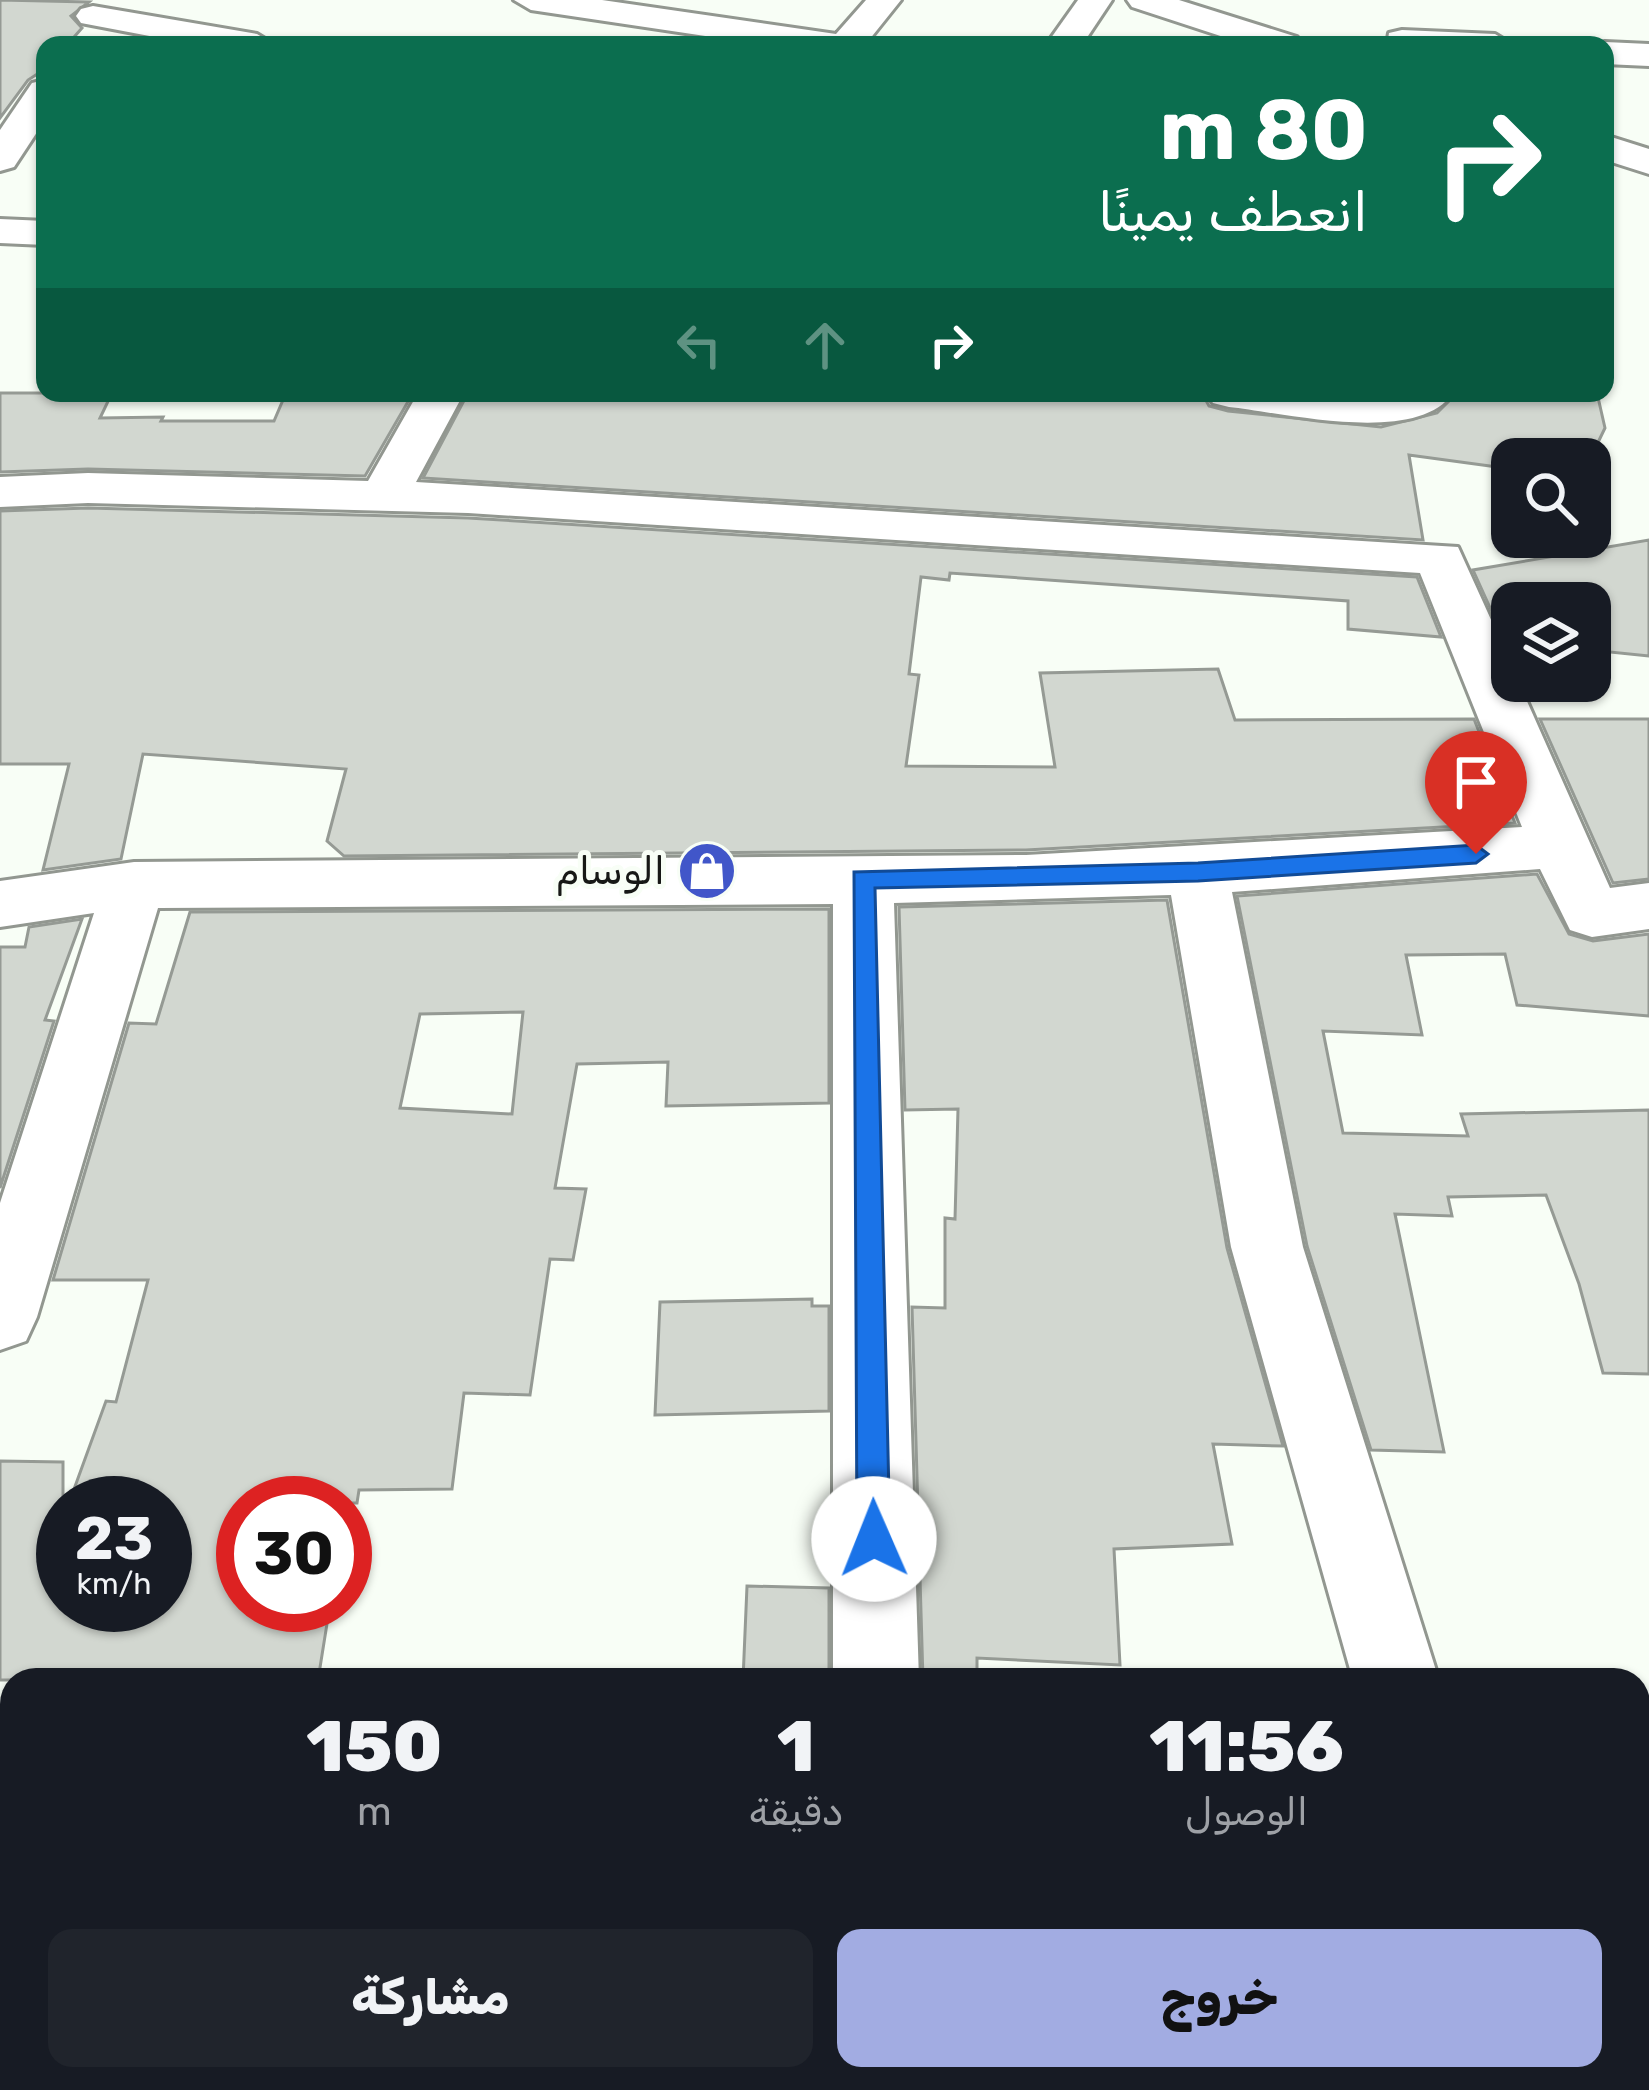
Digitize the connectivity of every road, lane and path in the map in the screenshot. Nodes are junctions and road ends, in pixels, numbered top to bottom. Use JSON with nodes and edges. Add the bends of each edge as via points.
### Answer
{"nodes":[{"id":1,"x":531,"y":0,"type":"edge"},
{"id":2,"x":884,"y":0,"type":"edge"},
{"id":3,"x":1095,"y":0,"type":"edge"},
{"id":4,"x":1144,"y":0,"type":"edge"},
{"id":5,"x":1400,"y":0,"type":"edge"},
{"id":6,"x":90,"y":20,"type":"edge"},
{"id":7,"x":197,"y":36,"type":"edge"},
{"id":8,"x":780,"y":36,"type":"edge"},
{"id":9,"x":850,"y":36,"type":"edge"},
{"id":10,"x":1070,"y":36,"type":"edge"},
{"id":11,"x":1256,"y":36,"type":"edge"},
{"id":12,"x":1403,"y":36,"type":"edge"},
{"id":13,"x":1614,"y":53,"type":"edge"},
{"id":14,"x":1649,"y":55,"type":"edge"},
{"id":15,"x":36,"y":103,"type":"edge"},
{"id":16,"x":5,"y":144,"type":"edge"},
{"id":17,"x":1614,"y":150,"type":"edge"},
{"id":18,"x":1649,"y":162,"type":"edge"},
{"id":19,"x":0,"y":231,"type":"edge"},
{"id":20,"x":36,"y":233,"type":"edge"},
{"id":21,"x":436,"y":402,"type":"edge"},
{"id":22,"x":1320,"y":402,"type":"edge"},
{"id":23,"x":1415,"y":402,"type":"edge"},
{"id":24,"x":0,"y":492,"type":"edge"},
{"id":25,"x":385,"y":494,"type":"junction"},
{"id":26,"x":1559,"y":846,"type":"junction"},
{"id":27,"x":1198,"y":872,"type":"junction"},
{"id":28,"x":862,"y":879,"type":"junction"},
{"id":29,"x":134,"y":885,"type":"junction"},
{"id":30,"x":0,"y":904,"type":"edge"},
{"id":31,"x":1649,"y":906,"type":"edge"},
{"id":32,"x":0,"y":1317,"type":"edge"},
{"id":33,"x":876,"y":1668,"type":"edge"},
{"id":34,"x":1392,"y":1668,"type":"edge"}],
"edges":[{"from":1,"to":8,"type":"street"},
{"from":2,"to":9,"type":"street"},
{"from":3,"to":10,"type":"street"},
{"from":4,"to":11,"type":"street"},
{"from":5,"to":12,"type":"street"},
{"from":6,"to":7,"type":"street"},
{"from":13,"to":14,"type":"street"},
{"from":15,"to":16,"type":"street"},
{"from":17,"to":18,"type":"street"},
{"from":19,"to":20,"type":"street"},
{"from":21,"to":25,"type":"street"},
{"from":22,"to":23,"type":"street","via":[[1401,410]]},
{"from":24,"to":25,"type":"street"},
{"from":25,"to":26,"type":"street","via":[[1440,558]]},
{"from":26,"to":27,"type":"street"},
{"from":26,"to":31,"type":"street","via":[[1592,914]]},
{"from":27,"to":28,"type":"street"},
{"from":27,"to":34,"type":"street","via":[[1267,1247]]},
{"from":28,"to":29,"type":"street"},
{"from":28,"to":33,"type":"street"},
{"from":29,"to":30,"type":"street"},
{"from":29,"to":32,"type":"street"}]}
